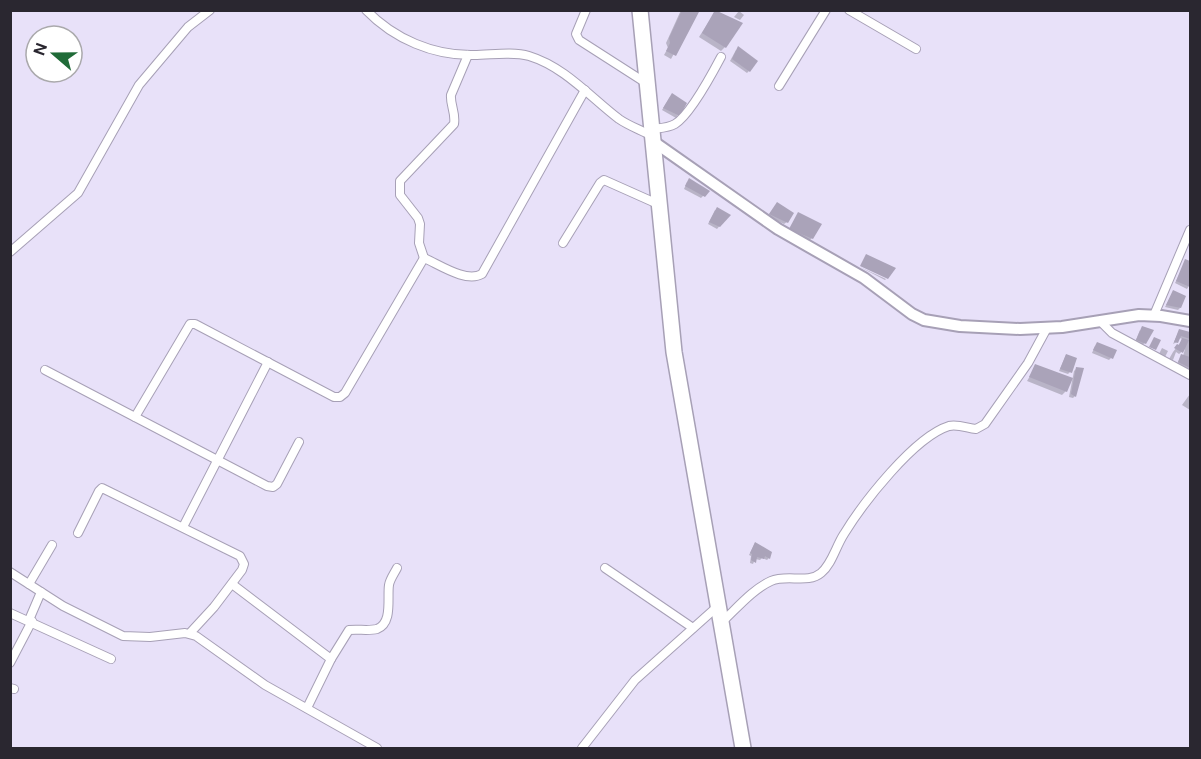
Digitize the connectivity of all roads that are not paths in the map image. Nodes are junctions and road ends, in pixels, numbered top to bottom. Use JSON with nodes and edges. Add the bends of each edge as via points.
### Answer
{"nodes":[{"id":1,"x":210,"y":10,"type":"edge"},
{"id":2,"x":366,"y":10,"type":"edge"},
{"id":3,"x":586,"y":10,"type":"edge"},
{"id":4,"x":640,"y":10,"type":"edge"},
{"id":5,"x":826,"y":10,"type":"edge"},
{"id":6,"x":849,"y":10,"type":"edge"},
{"id":7,"x":916,"y":50,"type":"dead end"},
{"id":8,"x":468,"y":55,"type":"junction"},
{"id":9,"x":721,"y":57,"type":"dead end"},
{"id":10,"x":647,"y":83,"type":"junction"},
{"id":11,"x":779,"y":86,"type":"dead end"},
{"id":12,"x":585,"y":90,"type":"junction"},
{"id":13,"x":653,"y":136,"type":"junction"},
{"id":14,"x":660,"y":205,"type":"junction"},
{"id":15,"x":1191,"y":230,"type":"edge"},
{"id":16,"x":563,"y":243,"type":"dead end"},
{"id":17,"x":10,"y":252,"type":"edge"},
{"id":18,"x":1181,"y":255,"type":"junction"},
{"id":19,"x":424,"y":258,"type":"junction"},
{"id":20,"x":1191,"y":259,"type":"edge"},
{"id":21,"x":1154,"y":315,"type":"junction"},
{"id":22,"x":1191,"y":321,"type":"edge"},
{"id":23,"x":1101,"y":322,"type":"junction"},
{"id":24,"x":1047,"y":328,"type":"junction"},
{"id":25,"x":268,"y":362,"type":"junction"},
{"id":26,"x":45,"y":370,"type":"dead end"},
{"id":27,"x":1191,"y":375,"type":"edge"},
{"id":28,"x":135,"y":417,"type":"junction"},
{"id":29,"x":299,"y":442,"type":"dead end"},
{"id":30,"x":218,"y":460,"type":"junction"},
{"id":31,"x":183,"y":527,"type":"junction"},
{"id":32,"x":78,"y":533,"type":"dead end"},
{"id":33,"x":52,"y":545,"type":"dead end"},
{"id":34,"x":397,"y":568,"type":"dead end"},
{"id":35,"x":604,"y":568,"type":"dead end"},
{"id":36,"x":10,"y":572,"type":"edge"},
{"id":37,"x":29,"y":584,"type":"junction"},
{"id":38,"x":232,"y":584,"type":"junction"},
{"id":39,"x":41,"y":592,"type":"junction"},
{"id":40,"x":718,"y":606,"type":"junction"},
{"id":41,"x":10,"y":613,"type":"edge"},
{"id":42,"x":30,"y":620,"type":"junction"},
{"id":43,"x":721,"y":622,"type":"junction"},
{"id":44,"x":693,"y":628,"type":"junction"},
{"id":45,"x":190,"y":633,"type":"junction"},
{"id":46,"x":111,"y":659,"type":"dead end"},
{"id":47,"x":331,"y":659,"type":"junction"},
{"id":48,"x":10,"y":663,"type":"edge"},
{"id":49,"x":307,"y":708,"type":"junction"},
{"id":50,"x":377,"y":748,"type":"edge"},
{"id":51,"x":582,"y":748,"type":"edge"},
{"id":52,"x":743,"y":748,"type":"edge"}],
"edges":[{"from":1,"to":17,"type":"street","via":[[188,27],[139,85],[78,193]]},
{"from":2,"to":8,"type":"street","via":[[410,41],[441,52]]},
{"from":3,"to":10,"type":"street","via":[[576,34],[579,40]]},
{"from":4,"to":10,"type":"highway"},
{"from":5,"to":11,"type":"street"},
{"from":6,"to":7,"type":"street"},
{"from":8,"to":12,"type":"street","via":[[530,56],[558,69]]},
{"from":8,"to":19,"type":"street","via":[[451,95],[454,124],[400,181],[400,195],[420,224],[419,243]]},
{"from":9,"to":13,"type":"street","via":[[680,120]]},
{"from":10,"to":13,"type":"highway"},
{"from":12,"to":13,"type":"street","via":[[622,120]]},
{"from":12,"to":19,"type":"street","via":[[482,274],[465,276]]},
{"from":13,"to":14,"type":"highway"},
{"from":13,"to":24,"type":"main road","via":[[738,202],[864,278],[917,317],[960,326]]},
{"from":14,"to":16,"type":"street","via":[[604,180]]},
{"from":14,"to":40,"type":"highway","via":[[674,352]]},
{"from":15,"to":18,"type":"street"},
{"from":18,"to":20,"type":"street"},
{"from":18,"to":21,"type":"street"},
{"from":19,"to":25,"type":"street","via":[[340,397]]},
{"from":21,"to":22,"type":"main road"},
{"from":21,"to":23,"type":"main road"},
{"from":23,"to":24,"type":"main road"},
{"from":23,"to":27,"type":"street","via":[[1112,333]]},
{"from":24,"to":43,"type":"street","via":[[1028,363],[985,424],[976,429],[948,427],[924,441],[898,465],[854,518],[821,573],[771,581]]},
{"from":25,"to":28,"type":"street","via":[[190,324]]},
{"from":25,"to":30,"type":"street"},
{"from":26,"to":28,"type":"street"},
{"from":28,"to":30,"type":"street"},
{"from":29,"to":30,"type":"street","via":[[273,487]]},
{"from":30,"to":31,"type":"street"},
{"from":31,"to":32,"type":"street","via":[[102,489]]},
{"from":31,"to":38,"type":"street","via":[[240,556],[244,564]]},
{"from":33,"to":37,"type":"street"},
{"from":34,"to":47,"type":"street","via":[[390,582],[385,622],[376,629],[349,630]]},
{"from":35,"to":44,"type":"street"},
{"from":36,"to":37,"type":"street"},
{"from":37,"to":39,"type":"street"},
{"from":38,"to":45,"type":"street"},
{"from":38,"to":47,"type":"street"},
{"from":39,"to":42,"type":"street"},
{"from":39,"to":45,"type":"street","via":[[123,636]]},
{"from":40,"to":43,"type":"highway"},
{"from":40,"to":44,"type":"street"},
{"from":41,"to":42,"type":"street"},
{"from":42,"to":46,"type":"street"},
{"from":42,"to":48,"type":"street"},
{"from":43,"to":52,"type":"highway"},
{"from":44,"to":51,"type":"street","via":[[635,680]]},
{"from":45,"to":49,"type":"street","via":[[257,680]]},
{"from":47,"to":49,"type":"street"},
{"from":49,"to":50,"type":"street"}]}
